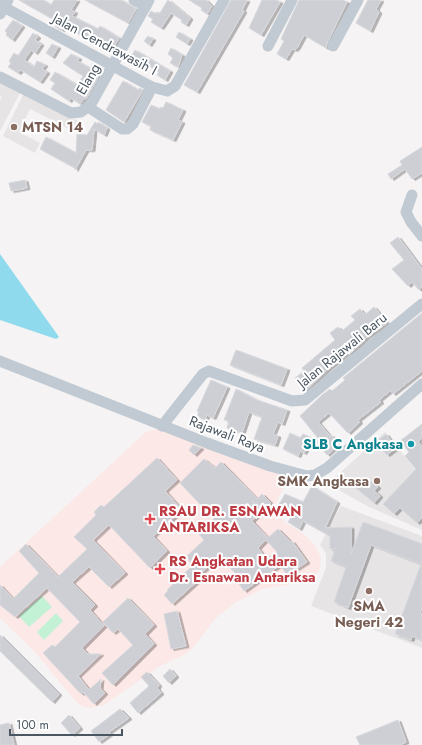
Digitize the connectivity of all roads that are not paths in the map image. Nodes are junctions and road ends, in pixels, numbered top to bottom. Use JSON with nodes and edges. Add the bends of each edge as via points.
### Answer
{"nodes":[{"id":1,"x":134,"y":0,"type":"edge"},
{"id":2,"x":224,"y":0,"type":"edge"},
{"id":3,"x":292,"y":0,"type":"edge"},
{"id":4,"x":356,"y":1,"type":"edge"},
{"id":5,"x":148,"y":3,"type":"edge"},
{"id":6,"x":3,"y":7,"type":"edge"},
{"id":7,"x":268,"y":46,"type":"dead end"},
{"id":8,"x":333,"y":46,"type":"dead end"},
{"id":9,"x":112,"y":66,"type":"junction"},
{"id":10,"x":0,"y":77,"type":"edge"},
{"id":11,"x":152,"y":87,"type":"junction"},
{"id":12,"x":88,"y":107,"type":"junction"},
{"id":13,"x":412,"y":195,"type":"dead end"},
{"id":14,"x":422,"y":236,"type":"edge"},
{"id":15,"x":422,"y":304,"type":"edge"},
{"id":16,"x":0,"y":361,"type":"edge"},
{"id":17,"x":422,"y":384,"type":"edge"},
{"id":18,"x":162,"y":426,"type":"junction"}],
"edges":[{"from":1,"to":5,"type":"street"},
{"from":2,"to":11,"type":"street","name":"Jalan Cendrawasih I","via":[[175,86],[164,91]]},
{"from":3,"to":7,"type":"street"},
{"from":4,"to":8,"type":"street"},
{"from":5,"to":9,"type":"street","name":"Elang"},
{"from":6,"to":9,"type":"street","name":"Jalan Cendrawasih I"},
{"from":9,"to":11,"type":"street","name":"Jalan Cendrawasih I"},
{"from":9,"to":12,"type":"street","name":"Elang"},
{"from":10,"to":12,"type":"street","name":"Elang","via":[[71,113],[78,113]]},
{"from":11,"to":12,"type":"street","via":[[133,124],[127,129],[122,129]]},
{"from":13,"to":14,"type":"street","via":[[406,212]]},
{"from":15,"to":18,"type":"street","name":"Jalan Rajawali Baru","via":[[305,400],[292,401],[209,371],[203,374]]},
{"from":16,"to":18,"type":"street","name":"Rajawali Raya"},
{"from":17,"to":18,"type":"street","name":"Rajawali Raya","via":[[327,468],[311,476],[270,466]]}]}
